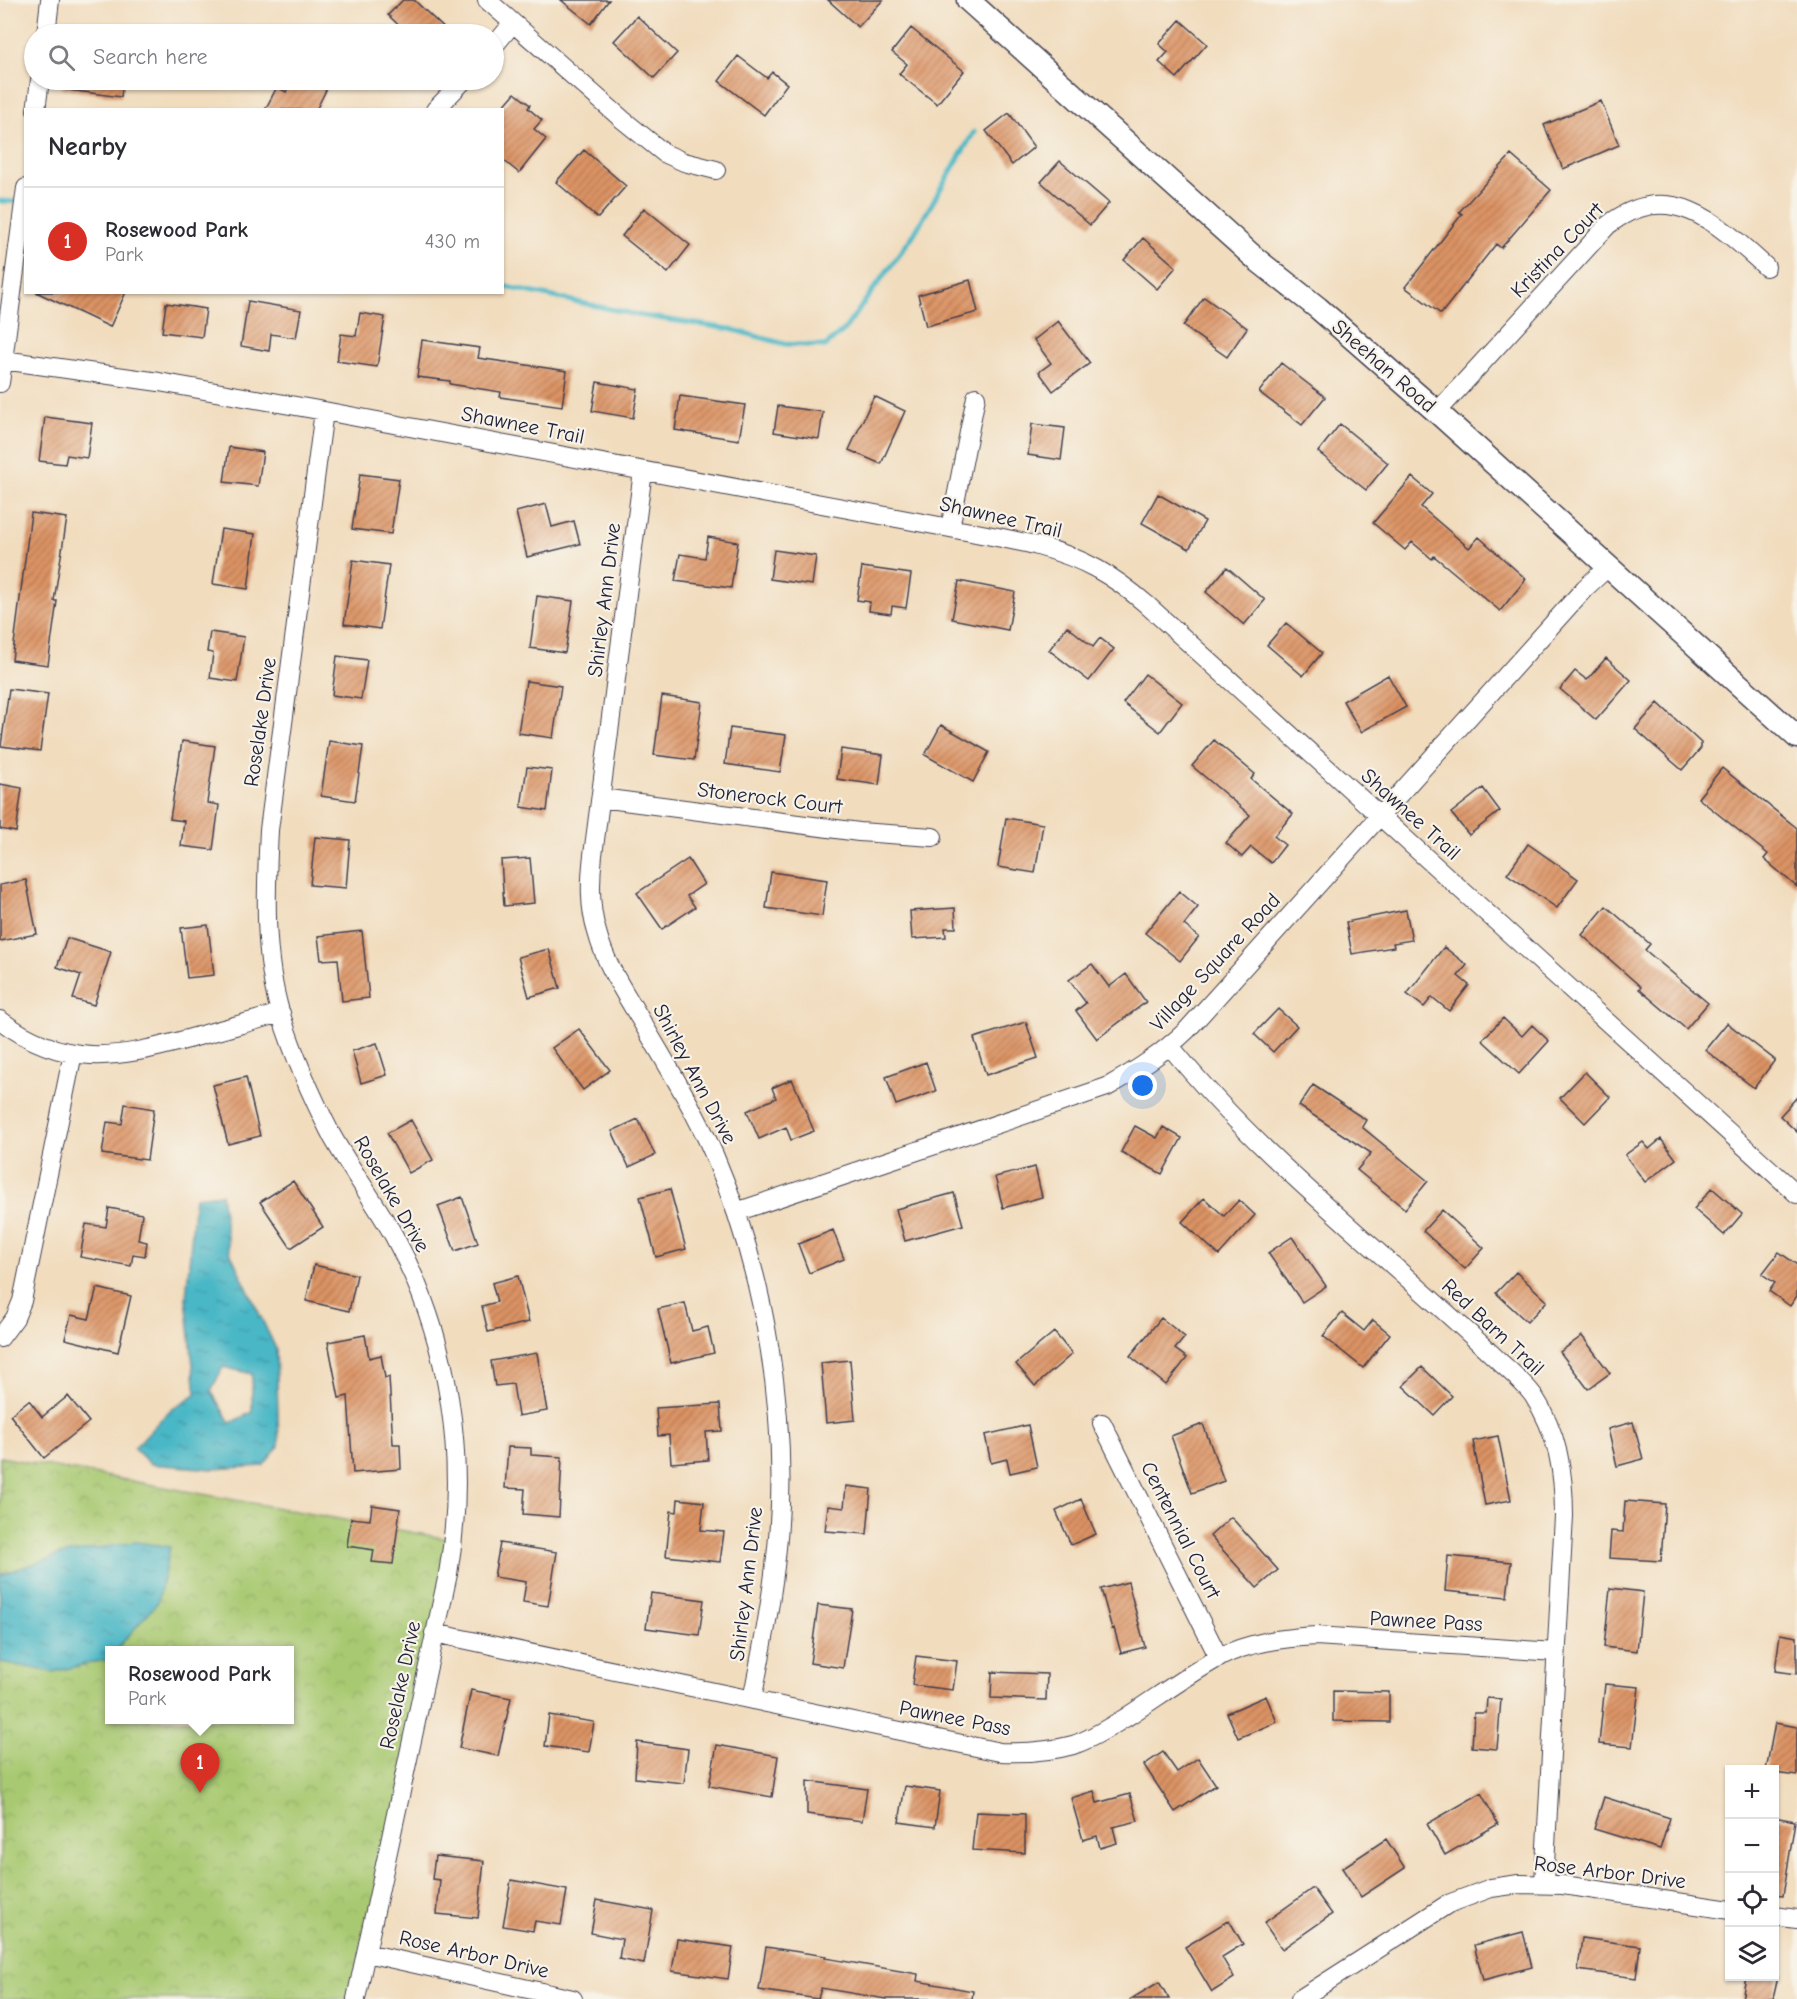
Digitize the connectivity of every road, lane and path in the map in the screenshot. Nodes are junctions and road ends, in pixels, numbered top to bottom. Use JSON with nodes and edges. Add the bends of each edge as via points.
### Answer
{"nodes":[{"id":1,"x":50,"y":0,"type":"edge"},
{"id":2,"x":487,"y":0,"type":"edge"},
{"id":3,"x":968,"y":0,"type":"edge"},
{"id":4,"x":513,"y":23,"type":"junction"},
{"id":5,"x":47,"y":24,"type":"edge"},
{"id":6,"x":504,"y":34,"type":"edge"},
{"id":7,"x":39,"y":90,"type":"edge"},
{"id":8,"x":454,"y":90,"type":"edge"},
{"id":9,"x":36,"y":108,"type":"edge"},
{"id":10,"x":437,"y":108,"type":"edge"},
{"id":11,"x":716,"y":170,"type":"dead end"},
{"id":12,"x":24,"y":197,"type":"edge"},
{"id":13,"x":1766,"y":267,"type":"dead end"},
{"id":14,"x":3,"y":360,"type":"junction"},
{"id":15,"x":0,"y":383,"type":"edge"},
{"id":16,"x":976,"y":397,"type":"dead end"},
{"id":17,"x":324,"y":411,"type":"junction"},
{"id":18,"x":1437,"y":412,"type":"junction"},
{"id":19,"x":643,"y":471,"type":"junction"},
{"id":20,"x":951,"y":528,"type":"junction"},
{"id":21,"x":1609,"y":566,"type":"junction"},
{"id":22,"x":1797,"y":737,"type":"edge"},
{"id":23,"x":601,"y":798,"type":"junction"},
{"id":24,"x":1379,"y":817,"type":"junction"},
{"id":25,"x":933,"y":837,"type":"dead end"},
{"id":26,"x":281,"y":1013,"type":"junction"},
{"id":27,"x":0,"y":1020,"type":"edge"},
{"id":28,"x":1170,"y":1046,"type":"junction"},
{"id":29,"x":73,"y":1053,"type":"junction"},
{"id":30,"x":1797,"y":1194,"type":"edge"},
{"id":31,"x":736,"y":1212,"type":"junction"},
{"id":32,"x":0,"y":1338,"type":"edge"},
{"id":33,"x":1102,"y":1423,"type":"dead end"},
{"id":34,"x":434,"y":1633,"type":"junction"},
{"id":35,"x":1556,"y":1652,"type":"junction"},
{"id":36,"x":1220,"y":1658,"type":"junction"},
{"id":37,"x":752,"y":1700,"type":"junction"},
{"id":38,"x":1544,"y":1884,"type":"junction"},
{"id":39,"x":1725,"y":1909,"type":"edge"},
{"id":40,"x":1779,"y":1917,"type":"edge"},
{"id":41,"x":1797,"y":1919,"type":"edge"},
{"id":42,"x":366,"y":1953,"type":"junction"},
{"id":43,"x":1304,"y":1998,"type":"edge"},
{"id":44,"x":356,"y":1999,"type":"edge"},
{"id":45,"x":573,"y":1999,"type":"edge"}],
"edges":[{"from":1,"to":5,"type":"street"},
{"from":2,"to":4,"type":"street"},
{"from":3,"to":18,"type":"street","name":"Sheehan Road","via":[[1256,259]]},
{"from":4,"to":6,"type":"street"},
{"from":4,"to":11,"type":"street","via":[[664,153]]},
{"from":7,"to":9,"type":"street"},
{"from":8,"to":10,"type":"street"},
{"from":12,"to":14,"type":"street"},
{"from":13,"to":18,"type":"street","name":"Kristina Court","via":[[1737,240],[1694,211],[1668,205],[1636,207],[1608,225]]},
{"from":14,"to":15,"type":"street"},
{"from":14,"to":17,"type":"street","name":"Shawnee Trail"},
{"from":16,"to":20,"type":"street"},
{"from":17,"to":19,"type":"street","name":"Shawnee Trail"},
{"from":17,"to":26,"type":"street","name":"Roselake Drive","via":[[269,830],[268,932]]},
{"from":18,"to":21,"type":"street","name":"Sheehan Road"},
{"from":19,"to":20,"type":"street","name":"Shawnee Trail"},
{"from":19,"to":23,"type":"street","name":"Shirley Ann Drive"},
{"from":20,"to":24,"type":"street","name":"Shawnee Trail","via":[[1050,549],[1123,585]]},
{"from":21,"to":22,"type":"street","name":"Sheehan Road"},
{"from":21,"to":24,"type":"street","name":"Village Square Road"},
{"from":23,"to":25,"type":"street","name":"Stonerock Court","via":[[859,832]]},
{"from":23,"to":31,"type":"street","name":"Shirley Ann Drive","via":[[590,881],[597,932],[609,964],[684,1093]]},
{"from":24,"to":28,"type":"street","name":"Village Square Road"},
{"from":24,"to":30,"type":"street","name":"Shawnee Trail"},
{"from":26,"to":29,"type":"street","via":[[133,1053]]},
{"from":26,"to":34,"type":"street","name":"Roselake Drive","via":[[309,1089],[333,1137],[394,1236],[412,1274],[442,1360],[455,1441],[456,1506],[454,1540]]},
{"from":27,"to":29,"type":"street","via":[[43,1045]]},
{"from":28,"to":31,"type":"street","name":"Village Square Road","via":[[1107,1087]]},
{"from":28,"to":35,"type":"street","name":"Red Barn Trail","via":[[1261,1143],[1532,1395],[1556,1440],[1564,1487]]},
{"from":29,"to":32,"type":"street","via":[[22,1301]]},
{"from":31,"to":37,"type":"street","name":"Shirley Ann Drive","via":[[763,1315],[779,1435],[777,1547]]},
{"from":33,"to":36,"type":"street","name":"Centennial Court"},
{"from":34,"to":37,"type":"street","name":"Pawnee Pass"},
{"from":34,"to":42,"type":"street","name":"Roselake Drive"},
{"from":35,"to":36,"type":"street","name":"Pawnee Pass","via":[[1316,1636],[1251,1645]]},
{"from":35,"to":38,"type":"street","name":"Red Barn Trail"},
{"from":36,"to":37,"type":"street","name":"Pawnee Pass","via":[[1097,1735],[1058,1749],[1025,1753],[1000,1752]]},
{"from":38,"to":39,"type":"street","name":"Rose Arbor Drive"},
{"from":38,"to":43,"type":"street","name":"Rose Arbor Drive","via":[[1491,1888],[1448,1904]]},
{"from":40,"to":41,"type":"street"},
{"from":42,"to":44,"type":"street","name":"Roselake Drive"},
{"from":42,"to":45,"type":"street","name":"Rose Arbor Drive"}]}
